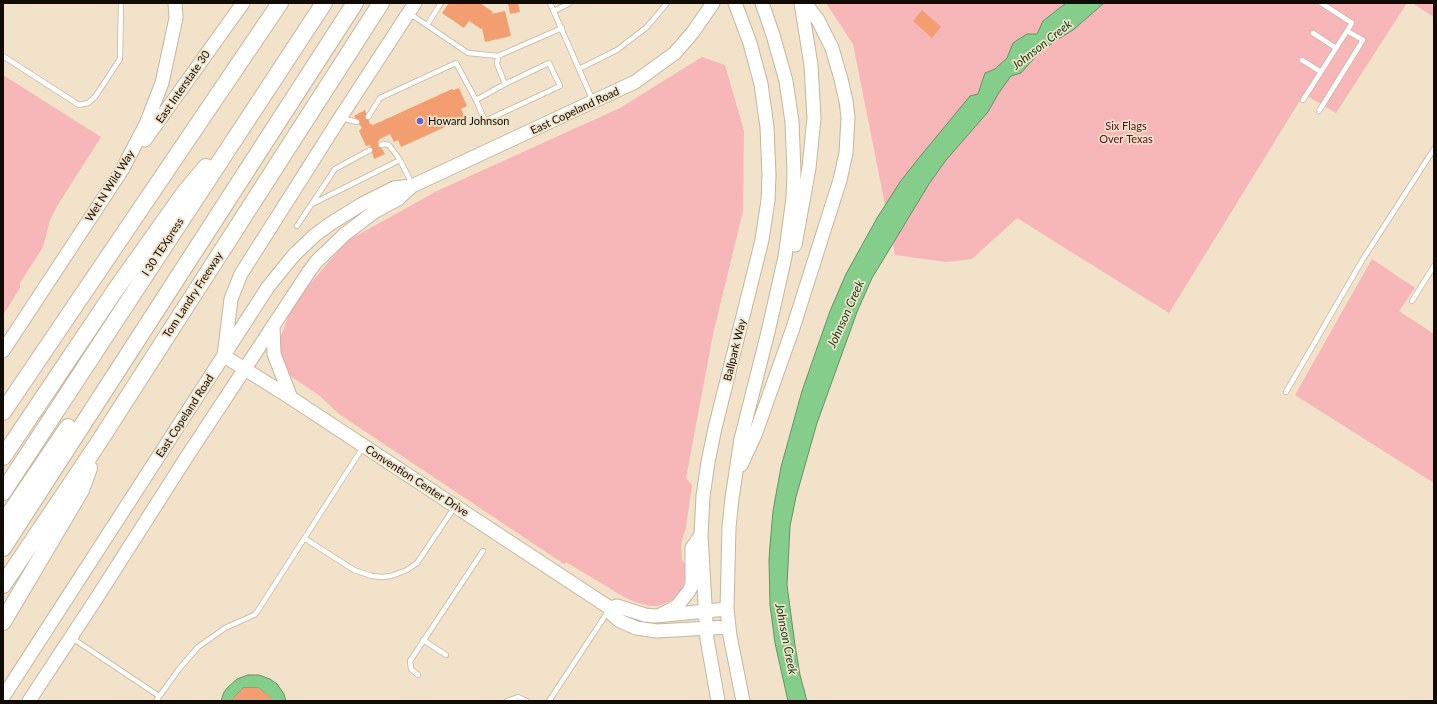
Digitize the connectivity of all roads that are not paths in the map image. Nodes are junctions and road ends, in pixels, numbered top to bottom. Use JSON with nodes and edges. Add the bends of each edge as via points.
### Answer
{"nodes":[{"id":1,"x":121,"y":3,"type":"edge"},
{"id":2,"x":175,"y":3,"type":"edge"},
{"id":3,"x":243,"y":3,"type":"edge"},
{"id":4,"x":280,"y":3,"type":"edge"},
{"id":5,"x":324,"y":3,"type":"edge"},
{"id":6,"x":345,"y":3,"type":"edge"},
{"id":7,"x":355,"y":3,"type":"edge"},
{"id":8,"x":381,"y":3,"type":"edge"},
{"id":9,"x":442,"y":3,"type":"edge"},
{"id":10,"x":550,"y":3,"type":"edge"},
{"id":11,"x":570,"y":3,"type":"edge"},
{"id":12,"x":667,"y":3,"type":"edge"},
{"id":13,"x":713,"y":3,"type":"edge"},
{"id":14,"x":735,"y":3,"type":"edge"},
{"id":15,"x":762,"y":3,"type":"edge"},
{"id":16,"x":801,"y":3,"type":"edge"},
{"id":17,"x":805,"y":3,"type":"edge"},
{"id":18,"x":1321,"y":3,"type":"edge"},
{"id":19,"x":412,"y":8,"type":"edge"},
{"id":20,"x":554,"y":11,"type":"junction"},
{"id":21,"x":427,"y":25,"type":"junction"},
{"id":22,"x":562,"y":28,"type":"junction"},
{"id":23,"x":1348,"y":31,"type":"junction"},
{"id":24,"x":1313,"y":33,"type":"dead end"},
{"id":25,"x":1336,"y":48,"type":"junction"},
{"id":26,"x":3,"y":56,"type":"edge"},
{"id":27,"x":498,"y":56,"type":"junction"},
{"id":28,"x":1302,"y":60,"type":"dead end"},
{"id":29,"x":579,"y":69,"type":"junction"},
{"id":30,"x":1321,"y":72,"type":"junction"},
{"id":31,"x":505,"y":84,"type":"junction"},
{"id":32,"x":476,"y":100,"type":"junction"},
{"id":33,"x":1302,"y":100,"type":"dead end"},
{"id":34,"x":594,"y":102,"type":"junction"},
{"id":35,"x":1319,"y":111,"type":"dead end"},
{"id":36,"x":252,"y":114,"type":"junction"},
{"id":37,"x":368,"y":117,"type":"dead end"},
{"id":38,"x":340,"y":118,"type":"junction"},
{"id":39,"x":357,"y":122,"type":"dead end"},
{"id":40,"x":381,"y":145,"type":"dead end"},
{"id":41,"x":1434,"y":149,"type":"edge"},
{"id":42,"x":370,"y":150,"type":"dead end"},
{"id":43,"x":400,"y":160,"type":"junction"},
{"id":44,"x":122,"y":170,"type":"junction"},
{"id":45,"x":412,"y":186,"type":"junction"},
{"id":46,"x":311,"y":205,"type":"junction"},
{"id":47,"x":297,"y":226,"type":"dead end"},
{"id":48,"x":1434,"y":266,"type":"edge"},
{"id":49,"x":1412,"y":301,"type":"dead end"},
{"id":50,"x":273,"y":326,"type":"junction"},
{"id":51,"x":768,"y":332,"type":"junction"},
{"id":52,"x":3,"y":351,"type":"edge"},
{"id":53,"x":224,"y":356,"type":"junction"},
{"id":54,"x":245,"y":369,"type":"junction"},
{"id":55,"x":1286,"y":392,"type":"dead end"},
{"id":56,"x":291,"y":398,"type":"junction"},
{"id":57,"x":3,"y":412,"type":"edge"},
{"id":58,"x":97,"y":445,"type":"junction"},
{"id":59,"x":363,"y":446,"type":"junction"},
{"id":60,"x":3,"y":457,"type":"edge"},
{"id":61,"x":734,"y":481,"type":"junction"},
{"id":62,"x":3,"y":492,"type":"edge"},
{"id":63,"x":455,"y":506,"type":"junction"},
{"id":64,"x":3,"y":523,"type":"edge"},
{"id":65,"x":701,"y":535,"type":"junction"},
{"id":66,"x":304,"y":538,"type":"junction"},
{"id":67,"x":3,"y":548,"type":"edge"},
{"id":68,"x":483,"y":552,"type":"dead end"},
{"id":69,"x":3,"y":585,"type":"edge"},
{"id":70,"x":610,"y":608,"type":"junction"},
{"id":71,"x":727,"y":609,"type":"junction"},
{"id":72,"x":705,"y":612,"type":"junction"},
{"id":73,"x":655,"y":616,"type":"junction"},
{"id":74,"x":3,"y":622,"type":"edge"},
{"id":75,"x":728,"y":627,"type":"junction"},
{"id":76,"x":707,"y":629,"type":"junction"},
{"id":77,"x":71,"y":638,"type":"junction"},
{"id":78,"x":423,"y":640,"type":"junction"},
{"id":79,"x":446,"y":655,"type":"dead end"},
{"id":80,"x":418,"y":675,"type":"dead end"},
{"id":81,"x":159,"y":696,"type":"junction"},
{"id":82,"x":3,"y":697,"type":"edge"},
{"id":83,"x":29,"y":701,"type":"edge"},
{"id":84,"x":156,"y":701,"type":"edge"},
{"id":85,"x":507,"y":701,"type":"edge"},
{"id":86,"x":527,"y":701,"type":"edge"},
{"id":87,"x":549,"y":701,"type":"edge"},
{"id":88,"x":718,"y":701,"type":"edge"},
{"id":89,"x":743,"y":701,"type":"edge"}],
"edges":[{"from":1,"to":26,"type":"lane","via":[[120,59],[95,97],[88,103],[79,105]]},
{"from":2,"to":44,"type":"main road","name":"Wet N Wild Way","via":[[176,18],[162,83],[146,124]]},
{"from":3,"to":44,"type":"main road","name":"East Interstate 30"},
{"from":4,"to":57,"type":"highway"},
{"from":5,"to":36,"type":"highway","name":"I 30 TEXpress"},
{"from":6,"to":64,"type":"highway","name":"I 30 TEXpress","via":[[79,412]]},
{"from":7,"to":67,"type":"highway"},
{"from":8,"to":58,"type":"highway","name":"Tom Landry Freeway"},
{"from":9,"to":21,"type":"lane"},
{"from":10,"to":20,"type":"lane"},
{"from":11,"to":20,"type":"lane"},
{"from":12,"to":29,"type":"lane","via":[[647,27],[617,50]]},
{"from":13,"to":34,"type":"main road","name":"East Copeland Road","via":[[693,32],[664,62],[635,82]]},
{"from":14,"to":65,"type":"main road","name":"Ballpark Way","via":[[750,43],[765,107],[768,200],[757,266],[708,462]]},
{"from":15,"to":51,"type":"main road","via":[[781,63],[789,102],[794,148],[788,235]]},
{"from":16,"to":51,"type":"main road","via":[[813,82],[813,134],[796,244],[790,270]]},
{"from":17,"to":61,"type":"main road","via":[[818,20],[832,48],[841,79],[848,117],[846,154],[793,328],[755,435]]},
{"from":18,"to":23,"type":"lane","via":[[1352,23]]},
{"from":19,"to":21,"type":"lane"},
{"from":19,"to":38,"type":"main road"},
{"from":20,"to":22,"type":"lane"},
{"from":21,"to":27,"type":"lane","via":[[468,53]]},
{"from":22,"to":27,"type":"lane"},
{"from":22,"to":29,"type":"lane"},
{"from":23,"to":25,"type":"lane"},
{"from":23,"to":35,"type":"lane","via":[[1363,40]]},
{"from":24,"to":25,"type":"lane"},
{"from":25,"to":30,"type":"lane"},
{"from":27,"to":31,"type":"lane","via":[[497,64]]},
{"from":28,"to":30,"type":"lane"},
{"from":29,"to":34,"type":"lane"},
{"from":30,"to":33,"type":"lane"},
{"from":31,"to":32,"type":"lane"},
{"from":31,"to":32,"type":"lane","via":[[549,63],[560,86],[485,121]]},
{"from":32,"to":37,"type":"lane","via":[[456,63],[380,98]]},
{"from":34,"to":45,"type":"main road","name":"East Copeland Road"},
{"from":36,"to":60,"type":"highway","via":[[185,192]]},
{"from":36,"to":62,"type":"highway","name":"I 30 TEXpress"},
{"from":38,"to":39,"type":"lane"},
{"from":38,"to":53,"type":"main road","via":[[241,274],[231,299]]},
{"from":40,"to":43,"type":"lane","via":[[389,145]]},
{"from":41,"to":55,"type":"lane","via":[[1363,259]]},
{"from":42,"to":46,"type":"lane","via":[[335,169]]},
{"from":43,"to":45,"type":"lane"},
{"from":43,"to":46,"type":"lane"},
{"from":44,"to":52,"type":"main road","name":"Wet N Wild Way"},
{"from":45,"to":50,"type":"main road","name":"East Copeland Road","via":[[398,199],[360,222],[324,255],[308,273]]},
{"from":45,"to":53,"type":"main road","name":"East Copeland Road","via":[[394,188],[362,204],[315,235],[281,271]]},
{"from":46,"to":47,"type":"lane"},
{"from":48,"to":49,"type":"lane"},
{"from":50,"to":54,"type":"main road","name":"East Copeland Road"},
{"from":50,"to":56,"type":"main road","via":[[274,354]]},
{"from":51,"to":61,"type":"main road"},
{"from":53,"to":54,"type":"main road","name":"Convention Center Drive"},
{"from":53,"to":82,"type":"main road","name":"East Copeland Road"},
{"from":54,"to":56,"type":"main road","name":"Convention Center Drive"},
{"from":54,"to":77,"type":"main road","name":"East Copeland Road"},
{"from":56,"to":59,"type":"main road","name":"Convention Center Drive"},
{"from":58,"to":69,"type":"highway","name":"Tom Landry Freeway"},
{"from":58,"to":74,"type":"highway","via":[[81,490]]},
{"from":59,"to":63,"type":"main road","name":"Convention Center Drive"},
{"from":59,"to":66,"type":"lane"},
{"from":61,"to":71,"type":"main road","via":[[729,527]]},
{"from":63,"to":66,"type":"lane","via":[[416,563],[407,570],[391,576],[372,576],[354,570]]},
{"from":63,"to":70,"type":"main road","name":"Convention Center Drive"},
{"from":65,"to":72,"type":"main road","name":"Ballpark Way"},
{"from":65,"to":73,"type":"main road","via":[[692,548],[692,585],[689,591],[682,602]]},
{"from":66,"to":81,"type":"lane","via":[[257,612],[225,628],[198,647]]},
{"from":68,"to":78,"type":"lane"},
{"from":70,"to":73,"type":"main road","name":"Convention Center Drive","via":[[617,606]]},
{"from":70,"to":76,"type":"main road","name":"Convention Center Drive","via":[[612,614],[620,621],[646,630]]},
{"from":70,"to":87,"type":"lane"},
{"from":71,"to":72,"type":"main road","name":"Convention Center Drive"},
{"from":71,"to":75,"type":"main road"},
{"from":72,"to":73,"type":"main road","name":"Convention Center Drive"},
{"from":72,"to":76,"type":"main road","name":"Ballpark Way"},
{"from":75,"to":76,"type":"main road","name":"Convention Center Drive"},
{"from":75,"to":89,"type":"main road"},
{"from":76,"to":88,"type":"main road","name":"Ballpark Way"},
{"from":77,"to":81,"type":"lane"},
{"from":77,"to":83,"type":"main road","name":"East Copeland Road"},
{"from":78,"to":79,"type":"lane"},
{"from":78,"to":80,"type":"lane","via":[[410,661],[411,669]]},
{"from":81,"to":84,"type":"lane"},
{"from":85,"to":86,"type":"lane","via":[[518,696]]}]}
